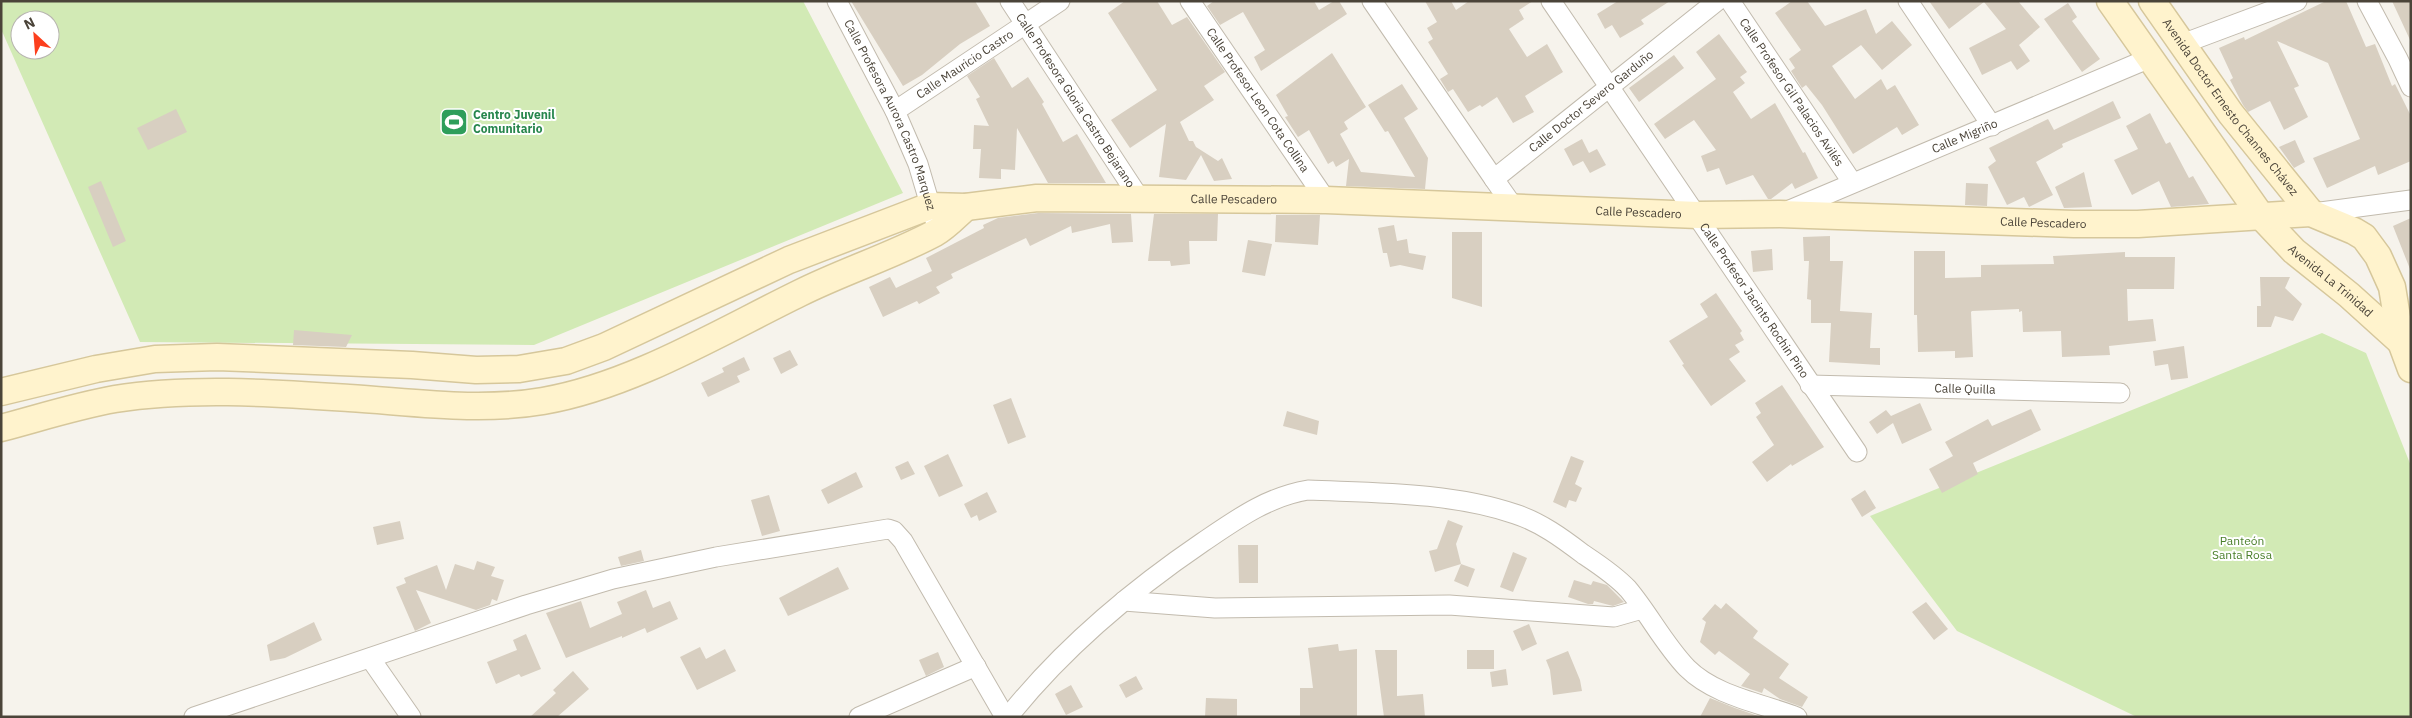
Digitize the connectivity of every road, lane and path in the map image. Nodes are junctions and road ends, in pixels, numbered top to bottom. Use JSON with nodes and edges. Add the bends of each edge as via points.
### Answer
{"nodes":[{"id":1,"x":837,"y":1,"type":"edge"},
{"id":2,"x":1010,"y":1,"type":"edge"},
{"id":3,"x":1060,"y":1,"type":"edge"},
{"id":4,"x":1190,"y":1,"type":"edge"},
{"id":5,"x":1372,"y":1,"type":"edge"},
{"id":6,"x":1551,"y":1,"type":"edge"},
{"id":7,"x":1717,"y":1,"type":"edge"},
{"id":8,"x":1730,"y":1,"type":"edge"},
{"id":9,"x":1908,"y":1,"type":"edge"},
{"id":10,"x":2110,"y":1,"type":"edge"},
{"id":11,"x":2152,"y":1,"type":"edge"},
{"id":12,"x":2297,"y":1,"type":"edge"},
{"id":13,"x":2367,"y":1,"type":"edge"},
{"id":14,"x":1025,"y":25,"type":"junction"},
{"id":15,"x":2182,"y":44,"type":"junction"},
{"id":16,"x":2150,"y":58,"type":"junction"},
{"id":17,"x":1609,"y":87,"type":"junction"},
{"id":18,"x":2411,"y":87,"type":"edge"},
{"id":19,"x":895,"y":111,"type":"junction"},
{"id":20,"x":1992,"y":126,"type":"junction"},
{"id":21,"x":1494,"y":179,"type":"junction"},
{"id":22,"x":1852,"y":182,"type":"junction"},
{"id":23,"x":1140,"y":199,"type":"junction"},
{"id":24,"x":1326,"y":200,"type":"junction"},
{"id":25,"x":2411,"y":200,"type":"edge"},
{"id":26,"x":930,"y":206,"type":"junction"},
{"id":27,"x":966,"y":207,"type":"junction"},
{"id":28,"x":1515,"y":209,"type":"junction"},
{"id":29,"x":1780,"y":214,"type":"junction"},
{"id":30,"x":2310,"y":214,"type":"junction"},
{"id":31,"x":1698,"y":215,"type":"junction"},
{"id":32,"x":2261,"y":216,"type":"junction"},
{"id":33,"x":937,"y":232,"type":"junction"},
{"id":34,"x":2401,"y":342,"type":"junction"},
{"id":35,"x":355,"y":363,"type":"junction"},
{"id":36,"x":2411,"y":369,"type":"edge"},
{"id":37,"x":1810,"y":385,"type":"junction"},
{"id":38,"x":1,"y":392,"type":"edge"},
{"id":39,"x":2120,"y":393,"type":"dead end"},
{"id":40,"x":350,"y":398,"type":"junction"},
{"id":41,"x":1,"y":428,"type":"edge"},
{"id":42,"x":1857,"y":452,"type":"dead end"},
{"id":43,"x":1124,"y":600,"type":"junction"},
{"id":44,"x":1642,"y":609,"type":"junction"},
{"id":45,"x":370,"y":658,"type":"junction"},
{"id":46,"x":976,"y":666,"type":"junction"},
{"id":47,"x":194,"y":717,"type":"edge"},
{"id":48,"x":411,"y":717,"type":"edge"},
{"id":49,"x":859,"y":717,"type":"edge"},
{"id":50,"x":1007,"y":717,"type":"edge"},
{"id":51,"x":1797,"y":717,"type":"edge"}],
"edges":[{"from":1,"to":19,"type":"street","name":"Calle Profesora Aurora Castro Marquez"},
{"from":2,"to":14,"type":"street","name":"Calle Profesora Gloria Castro Bejarano"},
{"from":3,"to":14,"type":"street","name":"Calle Mauricio Castro"},
{"from":4,"to":24,"type":"street","name":"Calle Profesor Leon Cota Collina"},
{"from":5,"to":21,"type":"street"},
{"from":6,"to":17,"type":"street","name":"Calle Profesor Jacinto Rochin Pino"},
{"from":7,"to":17,"type":"street","name":"Calle Doctor Severo Garduño"},
{"from":8,"to":22,"type":"street","name":"Calle Profesor Gil Palacios Avilés"},
{"from":9,"to":20,"type":"street"},
{"from":10,"to":16,"type":"street"},
{"from":11,"to":15,"type":"street","name":"Avenida Doctor Ernesto Channes Chávez"},
{"from":12,"to":15,"type":"street"},
{"from":13,"to":18,"type":"street"},
{"from":14,"to":19,"type":"street","name":"Calle Mauricio Castro"},
{"from":14,"to":23,"type":"street","name":"Calle Profesora Gloria Castro Bejarano"},
{"from":15,"to":30,"type":"street","name":"Avenida Doctor Ernesto Channes Chávez","via":[[2252,142]]},
{"from":16,"to":20,"type":"street","name":"Calle Migriño"},
{"from":16,"to":32,"type":"street"},
{"from":17,"to":21,"type":"street","name":"Calle Doctor Severo Garduño"},
{"from":17,"to":31,"type":"street","name":"Calle Profesor Jacinto Rochin Pino"},
{"from":19,"to":26,"type":"street","name":"Calle Profesora Aurora Castro Marquez","via":[[918,164]]},
{"from":20,"to":22,"type":"street","name":"Calle Migriño"},
{"from":21,"to":28,"type":"street"},
{"from":22,"to":29,"type":"street","name":"Calle Migriño"},
{"from":23,"to":24,"type":"street","name":"Calle Pescadero"},
{"from":23,"to":27,"type":"street","name":"Calle Pescadero","via":[[1038,198]]},
{"from":24,"to":28,"type":"street","name":"Calle Pescadero"},
{"from":25,"to":30,"type":"street"},
{"from":26,"to":27,"type":"street","name":"Calle Pescadero"},
{"from":26,"to":33,"type":"street","name":"Calle Profesora Aurora Castro Marquez"},
{"from":26,"to":35,"type":"street","via":[[789,260],[566,362],[520,369],[476,370]]},
{"from":27,"to":33,"type":"street"},
{"from":28,"to":31,"type":"street","name":"Calle Pescadero"},
{"from":29,"to":31,"type":"street","name":"Calle Pescadero"},
{"from":29,"to":32,"type":"street","name":"Calle Pescadero","via":[[2074,224],[2138,224]]},
{"from":30,"to":32,"type":"street","name":"Calle Pescadero"},
{"from":30,"to":34,"type":"street","name":"Avenida La Trinidad","via":[[2354,231],[2370,244],[2392,287]]},
{"from":31,"to":37,"type":"street","name":"Calle Profesor Jacinto Rochin Pino"},
{"from":32,"to":34,"type":"street","name":"Avenida La Trinidad","via":[[2294,251],[2350,295]]},
{"from":33,"to":40,"type":"street","via":[[594,390],[541,402],[492,405]]},
{"from":34,"to":36,"type":"street","name":"Avenida La Trinidad"},
{"from":35,"to":38,"type":"street","via":[[217,357],[155,359],[96,369]]},
{"from":35,"to":40,"type":"street"},
{"from":37,"to":39,"type":"street","name":"Calle Quilla"},
{"from":37,"to":42,"type":"street","name":"Calle Profesor Jacinto Rochin Pino"},
{"from":40,"to":41,"type":"street","via":[[255,394],[158,395],[80,406]]},
{"from":43,"to":44,"type":"street","via":[[1214,608],[1449,605],[1614,617]]},
{"from":43,"to":44,"type":"street","via":[[1262,504],[1308,490],[1420,494],[1515,514],[1555,533],[1606,570],[1627,589]]},
{"from":43,"to":50,"type":"street","via":[[1039,680]]},
{"from":44,"to":51,"type":"street","via":[[1676,656],[1702,679],[1743,699]]},
{"from":45,"to":46,"type":"street","via":[[526,605],[613,580],[716,557],[888,530],[894,531],[903,541]]},
{"from":45,"to":47,"type":"street"},
{"from":45,"to":48,"type":"street"},
{"from":46,"to":49,"type":"street"},
{"from":46,"to":50,"type":"street"}]}
